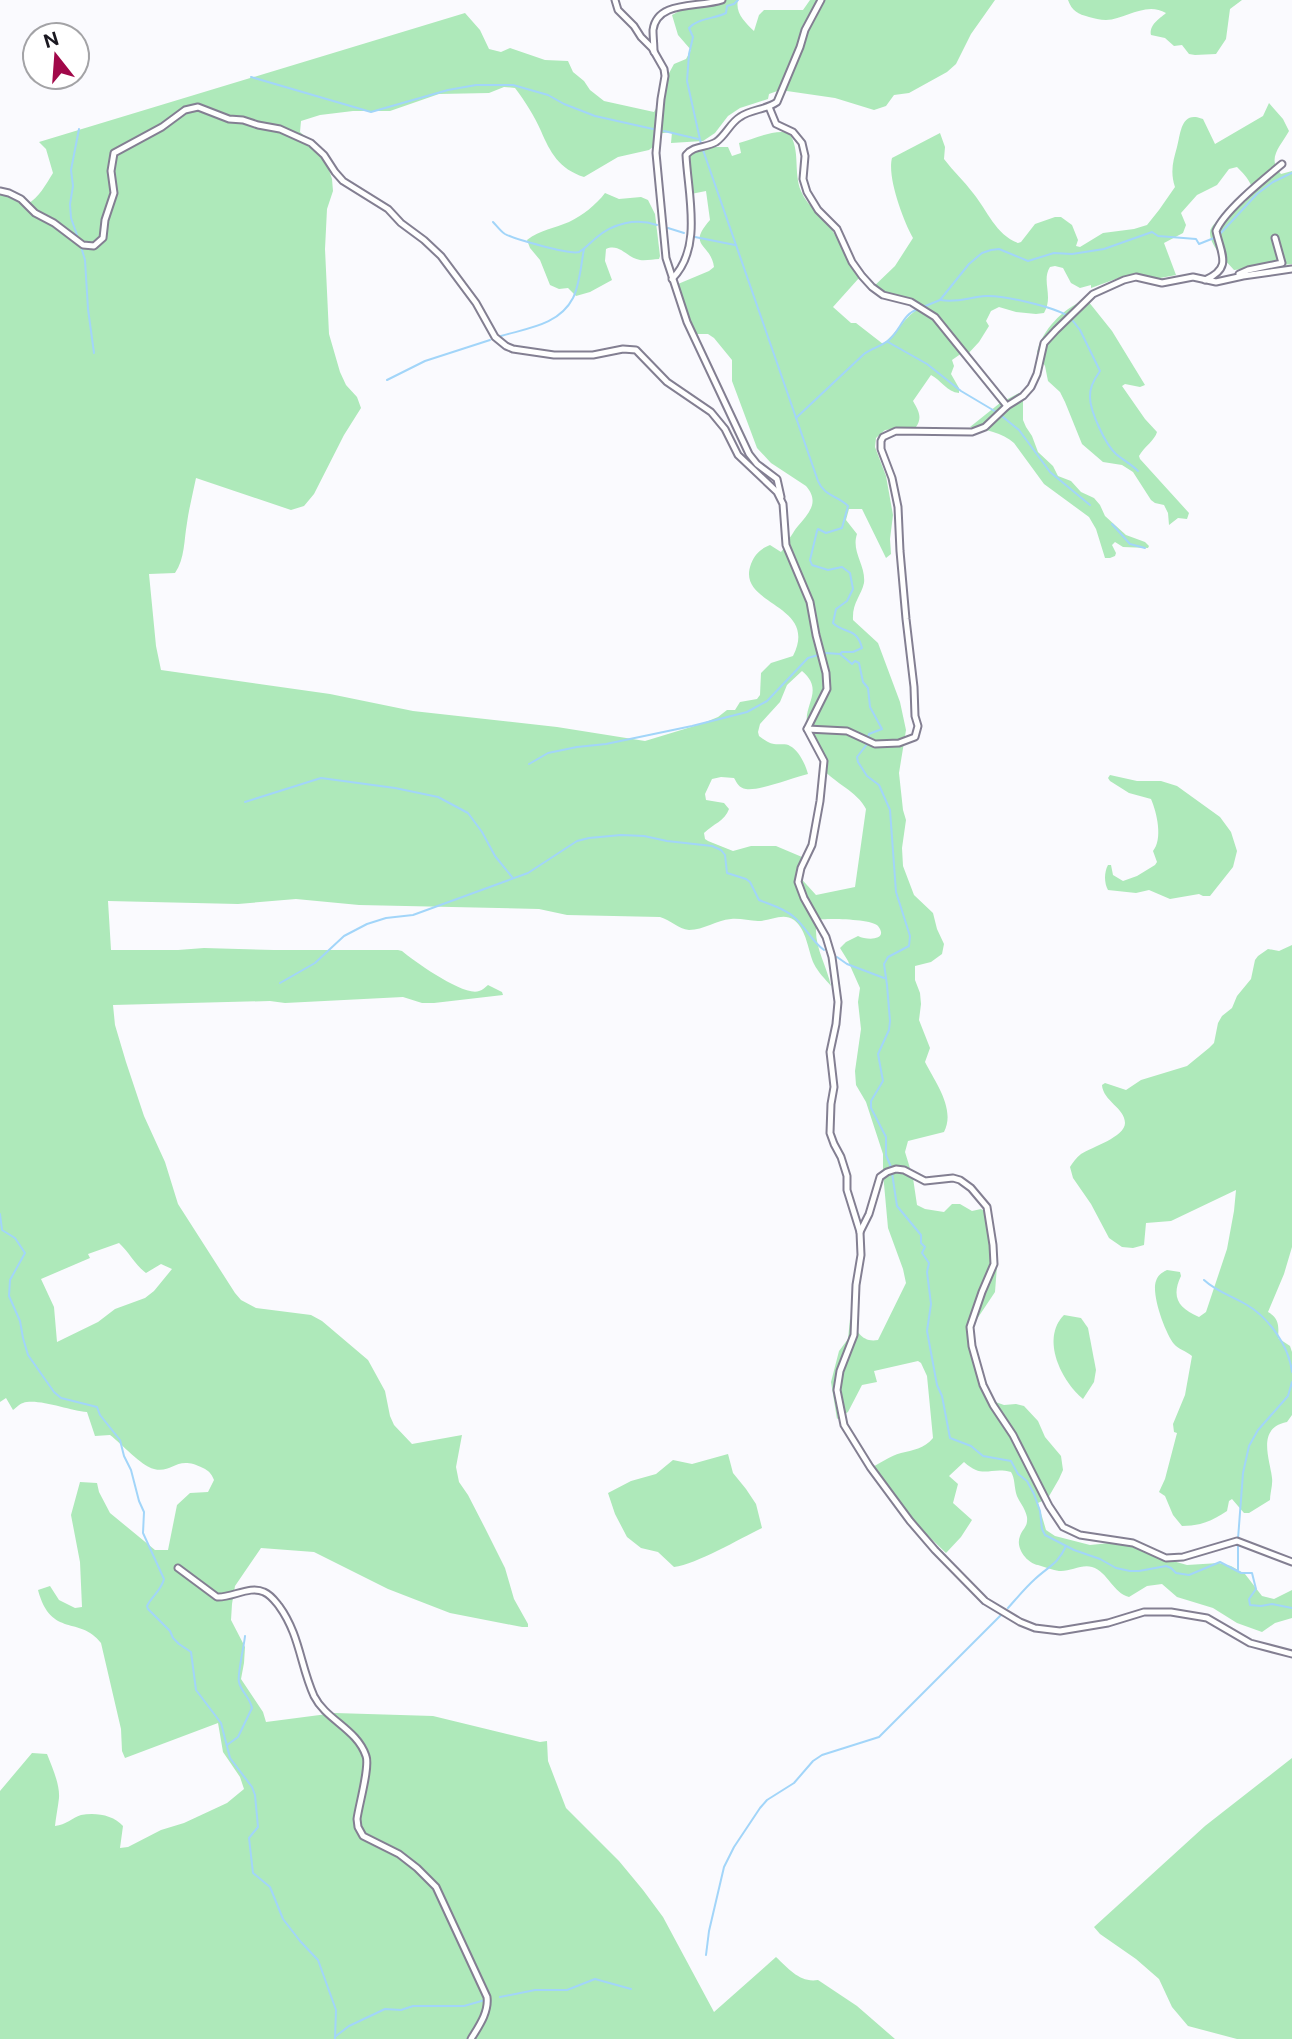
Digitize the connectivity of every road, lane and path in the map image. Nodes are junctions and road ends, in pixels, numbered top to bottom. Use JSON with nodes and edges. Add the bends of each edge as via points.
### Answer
{"nodes":[{"id":1,"x":615,"y":0,"type":"edge"},
{"id":2,"x":722,"y":0,"type":"edge"},
{"id":3,"x":821,"y":0,"type":"edge"},
{"id":4,"x":654,"y":52,"type":"junction"},
{"id":5,"x":769,"y":107,"type":"junction"},
{"id":6,"x":1282,"y":164,"type":"dead end"},
{"id":7,"x":0,"y":191,"type":"edge"},
{"id":8,"x":1275,"y":238,"type":"dead end"},
{"id":9,"x":1292,"y":270,"type":"edge"},
{"id":10,"x":672,"y":279,"type":"junction"},
{"id":11,"x":1230,"y":279,"type":"junction"},
{"id":12,"x":1205,"y":280,"type":"junction"},
{"id":13,"x":1007,"y":406,"type":"junction"},
{"id":14,"x":781,"y":500,"type":"junction"},
{"id":15,"x":807,"y":729,"type":"junction"},
{"id":16,"x":860,"y":1232,"type":"junction"},
{"id":17,"x":1292,"y":1562,"type":"edge"},
{"id":18,"x":178,"y":1568,"type":"dead end"},
{"id":19,"x":1292,"y":1654,"type":"edge"},
{"id":20,"x":471,"y":2039,"type":"edge"}],
"edges":[{"from":1,"to":4,"type":"street","via":[[618,10]]},
{"from":2,"to":4,"type":"street","via":[[665,9],[653,28]]},
{"from":3,"to":5,"type":"street","via":[[781,94]]},
{"from":4,"to":10,"type":"street","via":[[665,76],[656,153]]},
{"from":5,"to":10,"type":"street","via":[[739,117],[717,141],[686,155],[689,247]]},
{"from":5,"to":13,"type":"street","via":[[776,124],[793,132],[802,143],[807,192],[836,229],[862,276],[883,295],[905,300],[935,317]]},
{"from":6,"to":12,"type":"street","via":[[1219,224],[1221,269]]},
{"from":7,"to":14,"type":"street","via":[[21,199],[83,245],[94,246],[103,238],[114,193],[112,158],[120,149],[194,107],[280,129],[312,143],[343,181],[387,209],[436,250],[499,341],[513,349],[554,355],[636,350],[667,382],[716,417],[738,456]]},
{"from":8,"to":11,"type":"street","via":[[1281,264],[1248,270]]},
{"from":9,"to":11,"type":"street"},
{"from":10,"to":14,"type":"street","via":[[687,322],[749,454],[776,478]]},
{"from":11,"to":12,"type":"street"},
{"from":12,"to":13,"type":"street","via":[[1193,277],[1162,283],[1136,277],[1093,294],[1048,339],[1031,387]]},
{"from":13,"to":15,"type":"street","via":[[975,431],[896,431],[880,441],[898,507],[913,701],[919,726],[915,737],[899,743],[872,743],[846,731]]},
{"from":14,"to":15,"type":"street","via":[[787,550],[810,602],[826,673],[827,689]]},
{"from":15,"to":16,"type":"street","via":[[824,761],[811,845],[798,882],[832,957],[838,1002],[830,1052],[834,1087],[830,1133],[847,1176]]},
{"from":16,"to":17,"type":"street","via":[[880,1177],[896,1169],[925,1181],[960,1180],[987,1207],[994,1264],[970,1327],[972,1346],[993,1405],[1063,1527],[1080,1535],[1133,1543],[1166,1558],[1237,1541]]},
{"from":16,"to":19,"type":"street","via":[[854,1335],[837,1390],[844,1425],[910,1521],[985,1601],[1020,1622],[1048,1631],[1074,1630],[1144,1612],[1198,1616],[1250,1643]]},
{"from":18,"to":20,"type":"street","via":[[217,1597],[257,1590],[271,1596],[282,1610],[315,1697],[366,1755],[358,1828],[363,1836],[410,1861],[436,1887],[487,1997],[486,2011]]}]}
